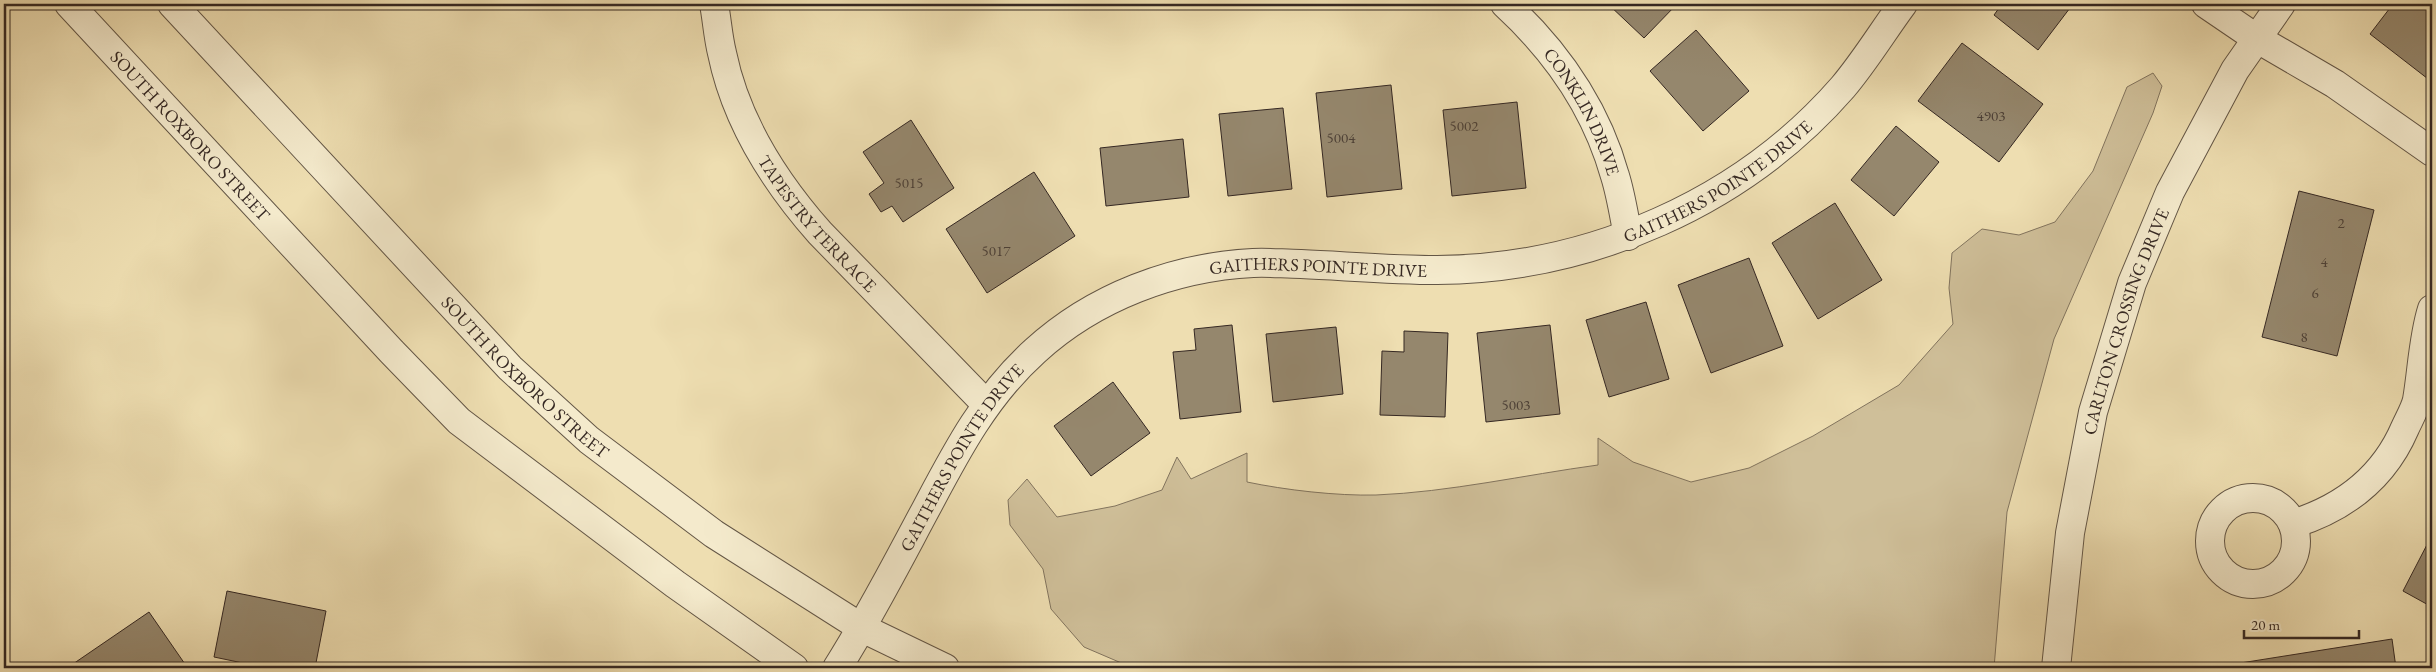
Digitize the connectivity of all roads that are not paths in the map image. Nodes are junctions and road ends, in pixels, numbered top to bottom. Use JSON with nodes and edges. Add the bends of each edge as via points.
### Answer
{"nodes":[{"id":1,"x":69,"y":4,"type":"edge"},
{"id":2,"x":172,"y":4,"type":"edge"},
{"id":3,"x":714,"y":4,"type":"edge"},
{"id":4,"x":1505,"y":4,"type":"edge"},
{"id":5,"x":1903,"y":4,"type":"edge"},
{"id":6,"x":2206,"y":4,"type":"edge"},
{"id":7,"x":2281,"y":4,"type":"edge"},
{"id":8,"x":2256,"y":38,"type":"junction"},
{"id":9,"x":2432,"y":152,"type":"edge"},
{"id":10,"x":1628,"y":236,"type":"junction"},
{"id":11,"x":2432,"y":309,"type":"edge"},
{"id":12,"x":986,"y":404,"type":"junction"},
{"id":13,"x":2293,"y":524,"type":"dead end"},
{"id":14,"x":862,"y":628,"type":"junction"},
{"id":15,"x":794,"y":668,"type":"edge"},
{"id":16,"x":837,"y":668,"type":"edge"},
{"id":17,"x":945,"y":668,"type":"edge"},
{"id":18,"x":2056,"y":668,"type":"edge"}],
"edges":[{"from":1,"to":15,"type":"street","name":"SOUTH ROXBORO STREET","via":[[459,421],[675,584]]},
{"from":2,"to":14,"type":"street","name":"SOUTH ROXBORO STREET","via":[[524,381],[589,440],[714,534]]},
{"from":3,"to":12,"type":"street","name":"TAPESTRY TERRACE","via":[[722,54],[738,107],[763,159],[796,206],[820,233]]},
{"from":4,"to":10,"type":"street","name":"CONKLIN DRIVE","via":[[1540,38],[1568,75],[1597,124],[1616,176]]},
{"from":5,"to":10,"type":"street","name":"GAITHERS POINTE DRIVE","via":[[1844,85],[1761,162],[1694,205]]},
{"from":6,"to":8,"type":"street"},
{"from":7,"to":8,"type":"street","name":"CARLTON CROSSING DRIVE"},
{"from":8,"to":9,"type":"street","via":[[2334,84]]},
{"from":8,"to":18,"type":"street","name":"CARLTON CROSSING DRIVE","via":[[2235,70],[2170,192],[2132,283],[2092,412],[2070,533]]},
{"from":10,"to":12,"type":"street","name":"GAITHERS POINTE DRIVE","via":[[1572,254],[1511,265],[1438,270],[1254,262],[1194,270],[1137,287],[1079,318],[1036,349]]},
{"from":11,"to":13,"type":"street","via":[[2416,403],[2397,448],[2370,482],[2347,500]]},
{"from":12,"to":14,"type":"street","name":"GAITHERS POINTE DRIVE","via":[[957,449]]},
{"from":14,"to":16,"type":"street","name":"GAITHERS POINTE DRIVE"},
{"from":14,"to":17,"type":"street","name":"SOUTH ROXBORO STREET"}]}
